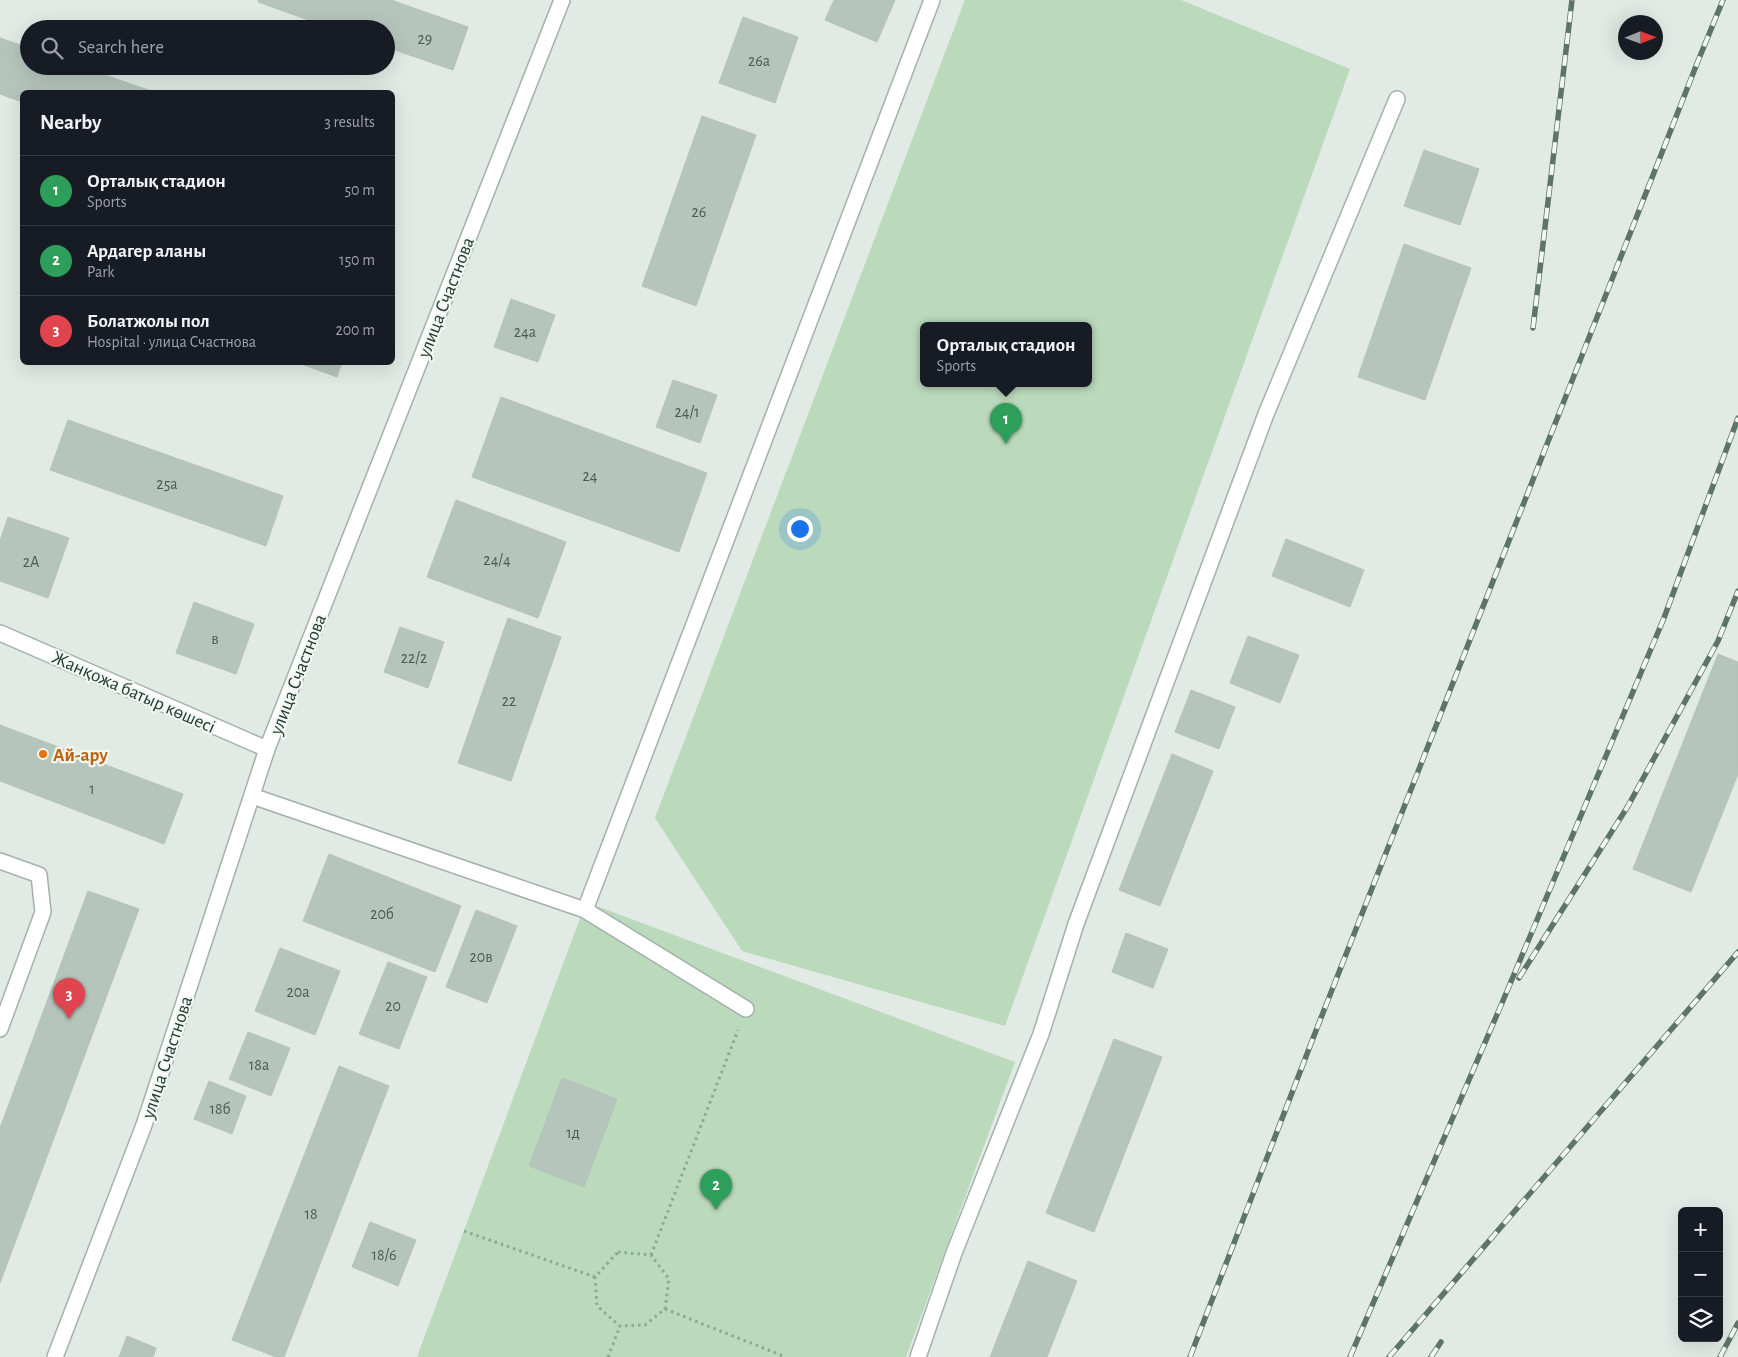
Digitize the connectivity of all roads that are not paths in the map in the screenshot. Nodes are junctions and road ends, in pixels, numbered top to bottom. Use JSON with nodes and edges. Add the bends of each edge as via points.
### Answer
{"nodes":[{"id":1,"x":562,"y":0,"type":"edge"},
{"id":2,"x":932,"y":0,"type":"edge"},
{"id":3,"x":1397,"y":99,"type":"dead end"},
{"id":4,"x":0,"y":633,"type":"edge"},
{"id":5,"x":267,"y":749,"type":"junction"},
{"id":6,"x":252,"y":796,"type":"junction"},
{"id":7,"x":0,"y":861,"type":"edge"},
{"id":8,"x":585,"y":910,"type":"junction"},
{"id":9,"x":746,"y":1009,"type":"road end"},
{"id":10,"x":0,"y":1029,"type":"edge"},
{"id":11,"x":55,"y":1357,"type":"edge"},
{"id":12,"x":918,"y":1357,"type":"edge"}],
"edges":[{"from":1,"to":5,"type":"street","name":"улица Счастнова"},
{"from":2,"to":8,"type":"street"},
{"from":3,"to":12,"type":"street","via":[[1266,414],[1076,924],[1041,1034],[954,1253]]},
{"from":4,"to":5,"type":"street","name":"Жанқожа батыр көшесі"},
{"from":5,"to":6,"type":"street","name":"улица Счастнова"},
{"from":6,"to":8,"type":"street"},
{"from":6,"to":11,"type":"street","name":"улица Счастнова","via":[[144,1125]]},
{"from":7,"to":10,"type":"street","via":[[39,875],[43,912]]},
{"from":8,"to":9,"type":"street"}]}
